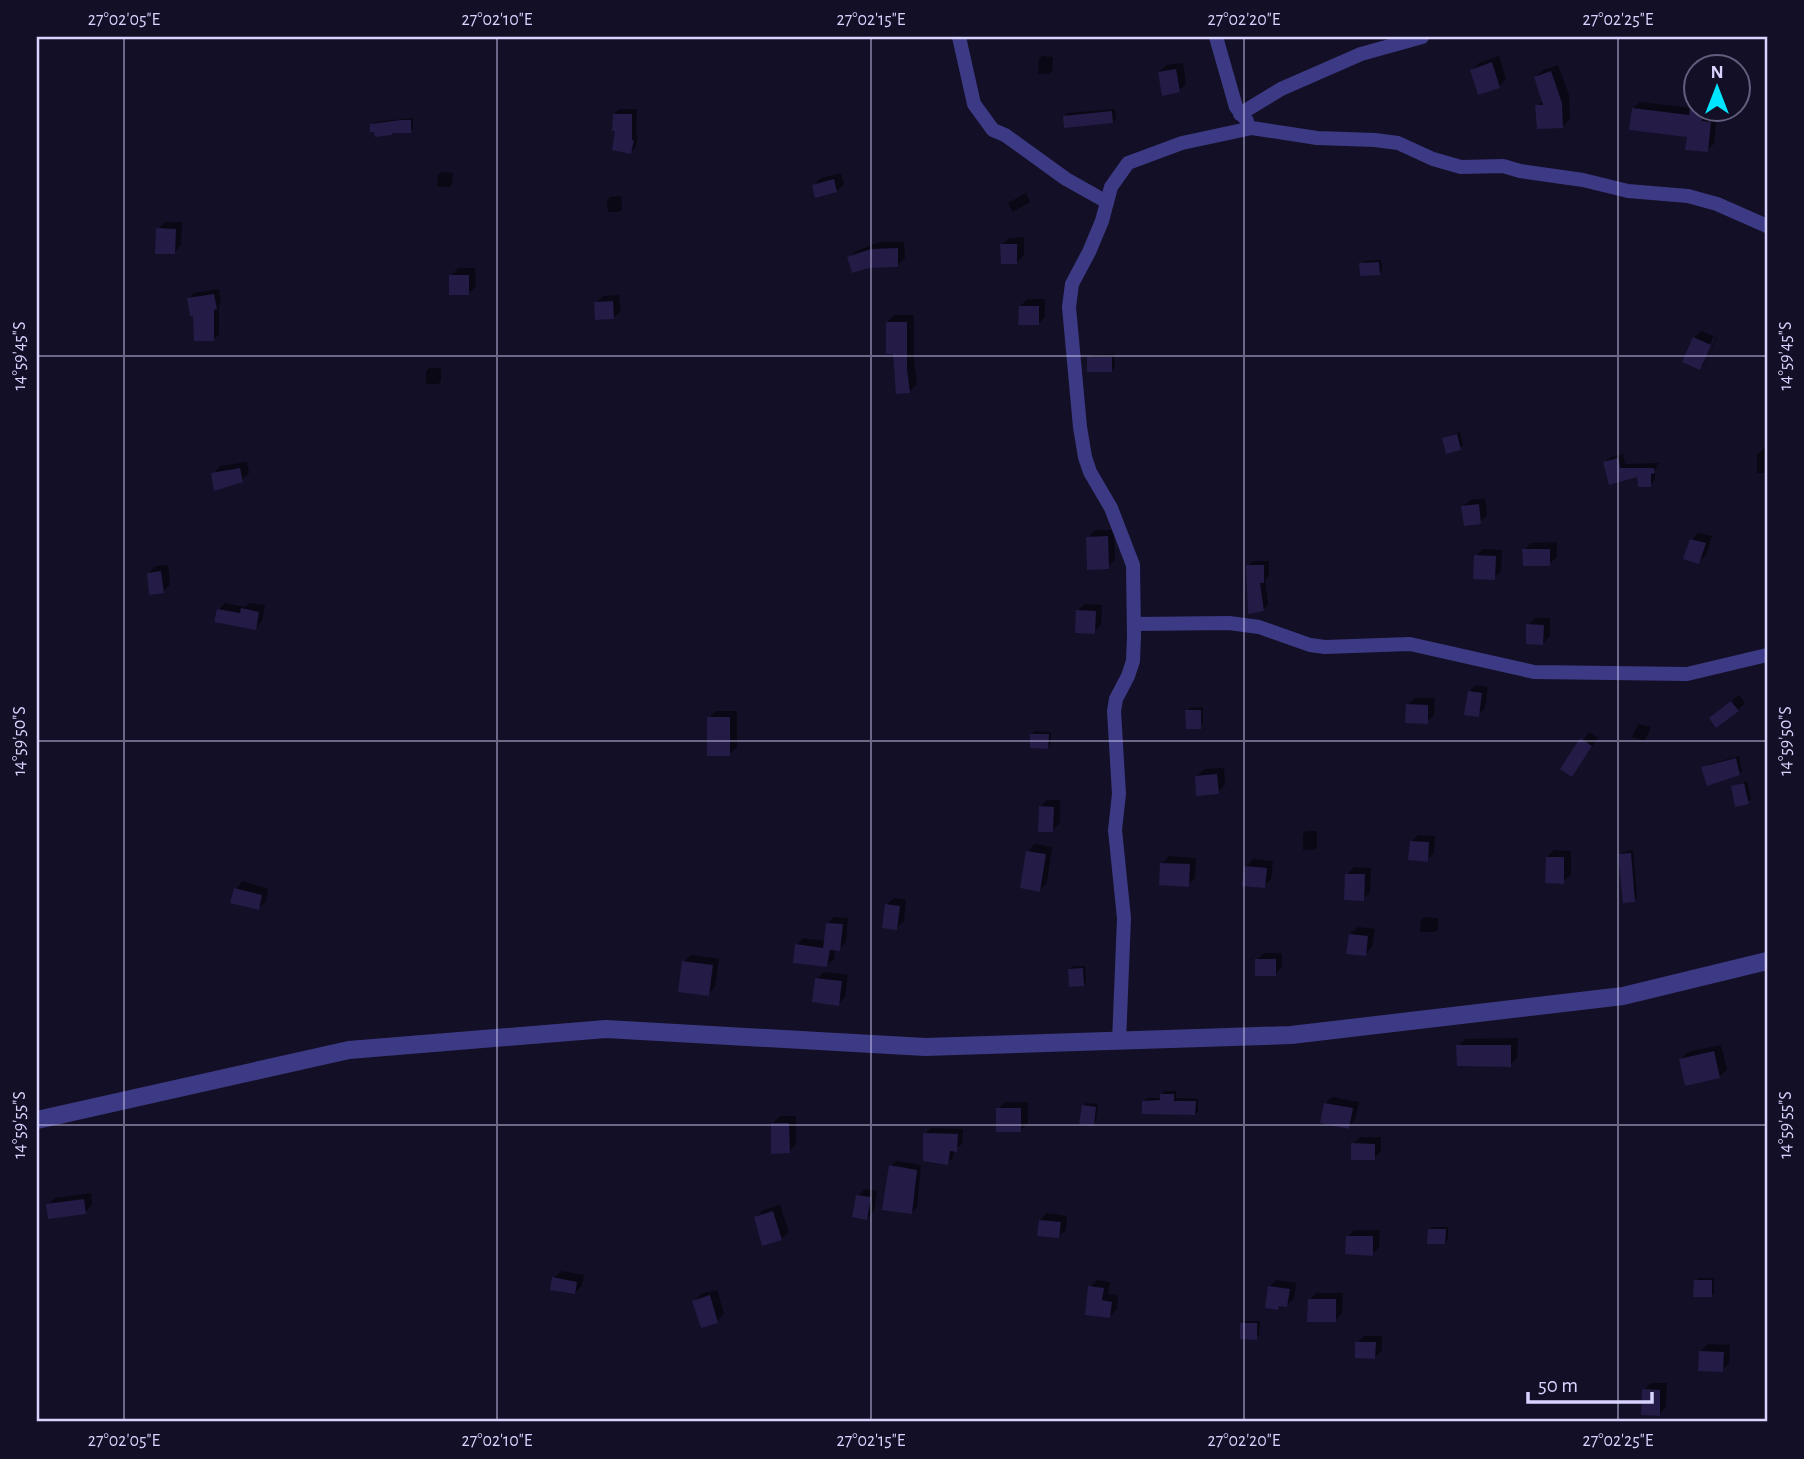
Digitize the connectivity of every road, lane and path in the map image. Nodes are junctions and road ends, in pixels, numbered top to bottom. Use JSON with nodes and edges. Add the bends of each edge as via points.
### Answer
{"nodes":[{"id":1,"x":959,"y":37,"type":"edge"},
{"id":2,"x":1216,"y":37,"type":"edge"},
{"id":3,"x":1422,"y":37,"type":"edge"},
{"id":4,"x":1240,"y":114,"type":"junction"},
{"id":5,"x":1252,"y":128,"type":"junction"},
{"id":6,"x":1107,"y":202,"type":"junction"},
{"id":7,"x":1767,"y":226,"type":"edge"},
{"id":8,"x":1134,"y":624,"type":"junction"},
{"id":9,"x":1767,"y":655,"type":"edge"},
{"id":10,"x":1767,"y":961,"type":"edge"},
{"id":11,"x":1119,"y":1042,"type":"junction"},
{"id":12,"x":37,"y":1120,"type":"edge"}],
"edges":[{"from":1,"to":6,"type":"street","via":[[974,104],[993,130]]},
{"from":2,"to":4,"type":"street"},
{"from":3,"to":4,"type":"street","via":[[1361,54],[1281,89]]},
{"from":4,"to":5,"type":"street"},
{"from":5,"to":6,"type":"street","via":[[1182,143],[1128,163],[1118,174]]},
{"from":5,"to":7,"type":"street","via":[[1398,143],[1461,167],[1503,166],[1628,191],[1688,196]]},
{"from":6,"to":8,"type":"street","via":[[1072,284],[1069,307],[1085,457],[1130,556]]},
{"from":8,"to":9,"type":"street","via":[[1228,623],[1259,627],[1325,647],[1409,644],[1534,672],[1687,674]]},
{"from":8,"to":11,"type":"street","via":[[1132,660],[1115,711],[1119,794],[1115,830],[1124,918]]},
{"from":10,"to":11,"type":"street","via":[[1623,996],[1291,1035]]},
{"from":11,"to":12,"type":"street","via":[[925,1047],[606,1029],[349,1050]]}]}
